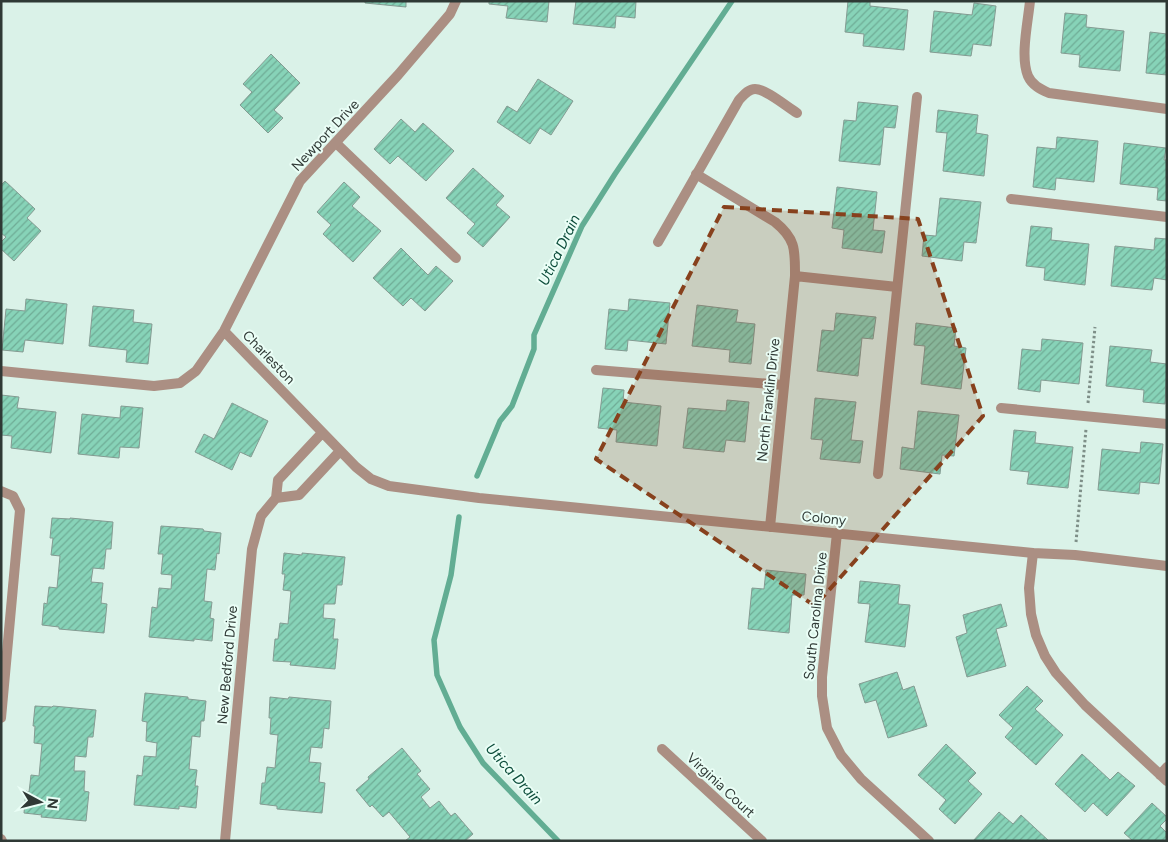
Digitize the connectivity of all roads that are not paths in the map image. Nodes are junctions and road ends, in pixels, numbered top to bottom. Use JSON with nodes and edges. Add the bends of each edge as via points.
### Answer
{"nodes":[{"id":1,"x":456,"y":1,"type":"edge"},
{"id":2,"x":1030,"y":1,"type":"edge"},
{"id":3,"x":917,"y":97,"type":"dead end"},
{"id":4,"x":1167,"y":109,"type":"edge"},
{"id":5,"x":797,"y":113,"type":"dead end"},
{"id":6,"x":336,"y":143,"type":"junction"},
{"id":7,"x":696,"y":174,"type":"junction"},
{"id":8,"x":1011,"y":199,"type":"dead end"},
{"id":9,"x":1167,"y":218,"type":"edge"},
{"id":10,"x":658,"y":242,"type":"dead end"},
{"id":11,"x":456,"y":258,"type":"dead end"},
{"id":12,"x":795,"y":276,"type":"junction"},
{"id":13,"x":897,"y":287,"type":"junction"},
{"id":14,"x":224,"y":331,"type":"junction"},
{"id":15,"x":596,"y":370,"type":"dead end"},
{"id":16,"x":1,"y":371,"type":"edge"},
{"id":17,"x":783,"y":385,"type":"junction"},
{"id":18,"x":1001,"y":408,"type":"dead end"},
{"id":19,"x":1167,"y":424,"type":"edge"},
{"id":20,"x":322,"y":433,"type":"junction"},
{"id":21,"x":340,"y":451,"type":"junction"},
{"id":22,"x":878,"y":474,"type":"dead end"},
{"id":23,"x":1,"y":490,"type":"edge"},
{"id":24,"x":276,"y":498,"type":"junction"},
{"id":25,"x":479,"y":498,"type":"joint"},
{"id":26,"x":770,"y":527,"type":"junction"},
{"id":27,"x":837,"y":534,"type":"junction"},
{"id":28,"x":1033,"y":553,"type":"junction"},
{"id":29,"x":1167,"y":566,"type":"edge"},
{"id":30,"x":1,"y":718,"type":"edge"},
{"id":31,"x":662,"y":748,"type":"dead end"},
{"id":32,"x":1164,"y":774,"type":"edge"},
{"id":33,"x":225,"y":841,"type":"edge"},
{"id":34,"x":762,"y":841,"type":"edge"},
{"id":35,"x":929,"y":841,"type":"edge"}],
"edges":[{"from":1,"to":6,"type":"street","name":"Newport Drive","via":[[450,14],[405,68]]},
{"from":2,"to":4,"type":"street","via":[[1025,66],[1028,78],[1036,88],[1049,93]]},
{"from":3,"to":13,"type":"street"},
{"from":5,"to":7,"type":"street","via":[[765,92],[748,91],[739,100]]},
{"from":6,"to":11,"type":"street"},
{"from":6,"to":14,"type":"street","name":"Newport Drive","via":[[300,181]]},
{"from":7,"to":10,"type":"street"},
{"from":7,"to":12,"type":"street","name":"North Franklin Drive","via":[[785,231],[794,245]]},
{"from":8,"to":9,"type":"street"},
{"from":12,"to":13,"type":"street"},
{"from":12,"to":17,"type":"street","name":"North Franklin Drive"},
{"from":13,"to":22,"type":"street"},
{"from":14,"to":16,"type":"street","name":"Charleston","via":[[196,370],[180,382],[154,386]]},
{"from":14,"to":20,"type":"street","name":"Charleston"},
{"from":15,"to":17,"type":"street"},
{"from":17,"to":26,"type":"street","name":"North Franklin Drive"},
{"from":18,"to":19,"type":"street"},
{"from":20,"to":21,"type":"street","name":"Charleston"},
{"from":20,"to":24,"type":"street","name":"New Bedford Drive","via":[[278,480]]},
{"from":21,"to":24,"type":"street","via":[[298,494]]},
{"from":21,"to":25,"type":"street","name":"Charleston","via":[[380,484]]},
{"from":23,"to":30,"type":"street","via":[[13,496],[20,510]]},
{"from":24,"to":33,"type":"street","name":"New Bedford Drive","via":[[261,516],[252,549]]},
{"from":25,"to":26,"type":"street","name":"Colony"},
{"from":26,"to":27,"type":"street","name":"Colony"},
{"from":27,"to":28,"type":"street","name":"Colony"},
{"from":27,"to":35,"type":"street","name":"South Carolina Drive","via":[[822,677],[827,728],[842,755],[862,779]]},
{"from":28,"to":29,"type":"street","name":"Colony"},
{"from":28,"to":32,"type":"street","via":[[1029,588],[1032,614],[1045,656],[1056,674],[1085,705]]},
{"from":31,"to":34,"type":"street","name":"Virginia Court"}]}
